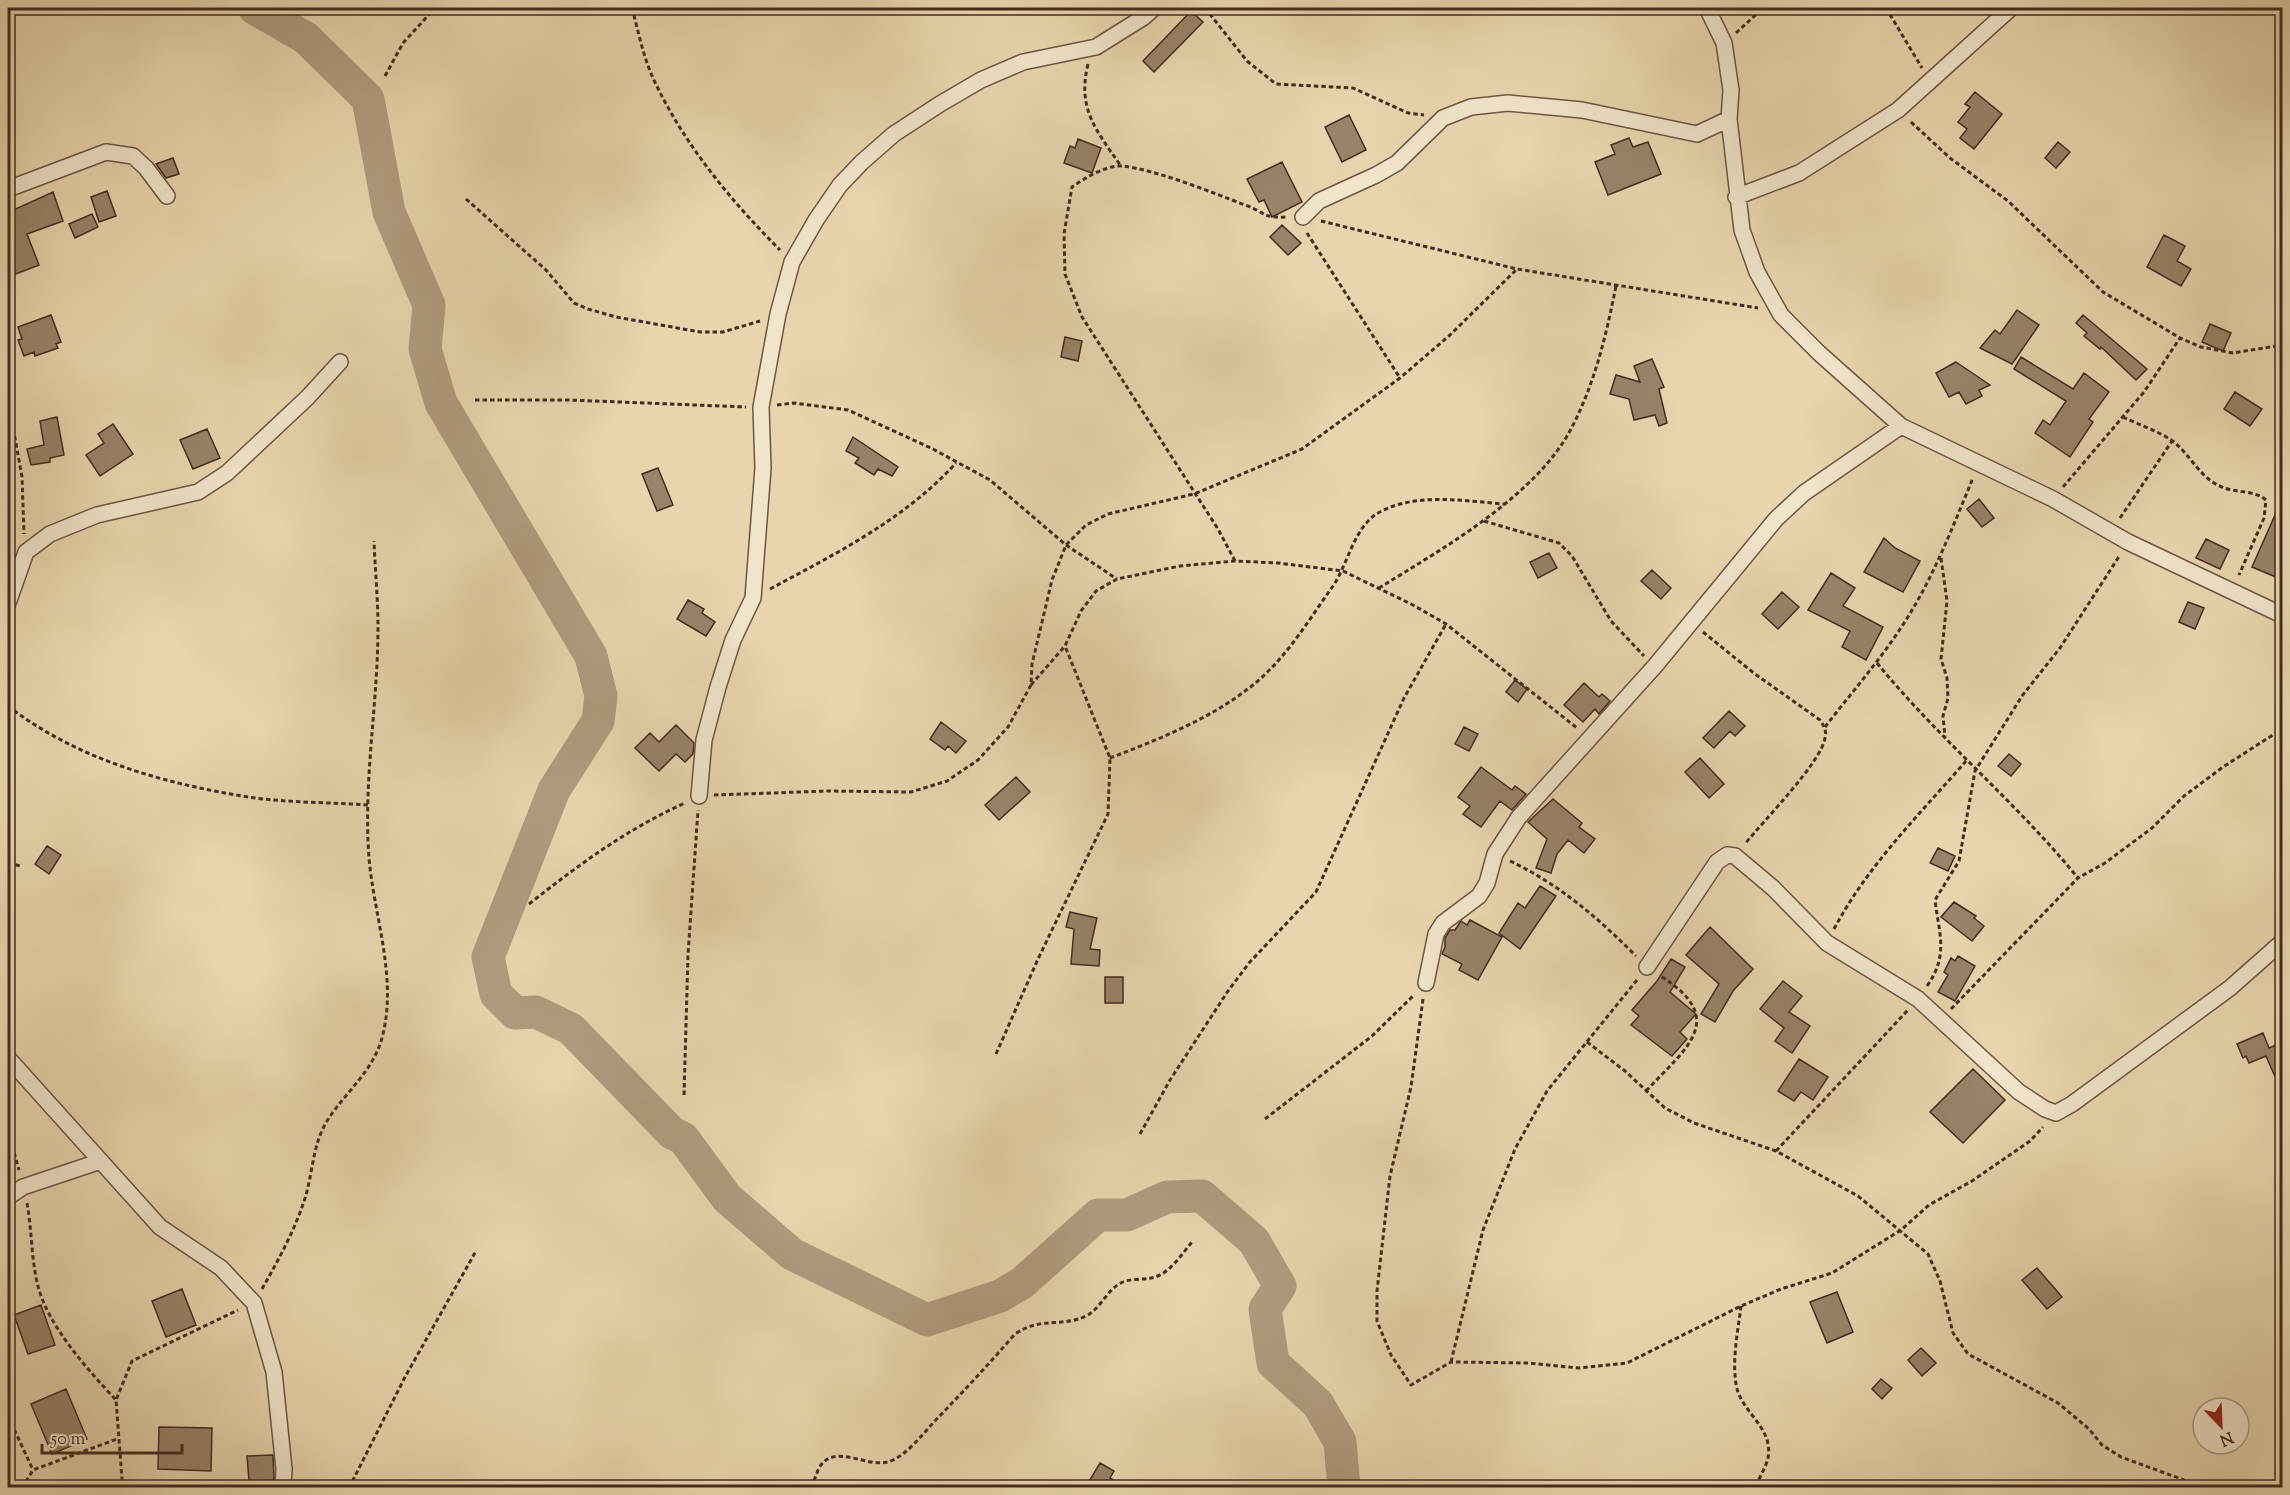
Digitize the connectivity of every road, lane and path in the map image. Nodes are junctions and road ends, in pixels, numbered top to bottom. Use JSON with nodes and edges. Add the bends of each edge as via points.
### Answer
{"nodes":[{"id":1,"x":435,"y":8,"type":"edge"},
{"id":2,"x":632,"y":8,"type":"edge"},
{"id":3,"x":1154,"y":8,"type":"edge"},
{"id":4,"x":1205,"y":8,"type":"edge"},
{"id":5,"x":1707,"y":8,"type":"edge"},
{"id":6,"x":1763,"y":8,"type":"edge"},
{"id":7,"x":1886,"y":8,"type":"edge"},
{"id":8,"x":2011,"y":8,"type":"edge"},
{"id":9,"x":1724,"y":43,"type":"junction"},
{"id":10,"x":1096,"y":47,"type":"junction"},
{"id":11,"x":385,"y":76,"type":"dead end"},
{"id":12,"x":1929,"y":81,"type":"junction"},
{"id":13,"x":1898,"y":110,"type":"junction"},
{"id":14,"x":1443,"y":118,"type":"junction"},
{"id":15,"x":1729,"y":119,"type":"junction"},
{"id":16,"x":1120,"y":166,"type":"junction"},
{"id":17,"x":8,"y":189,"type":"edge"},
{"id":18,"x":167,"y":196,"type":"dead end"},
{"id":19,"x":1736,"y":197,"type":"junction"},
{"id":20,"x":466,"y":199,"type":"dead end"},
{"id":21,"x":1303,"y":217,"type":"junction"},
{"id":22,"x":792,"y":262,"type":"junction"},
{"id":23,"x":1517,"y":269,"type":"junction"},
{"id":24,"x":1616,"y":286,"type":"junction"},
{"id":25,"x":778,"y":314,"type":"junction"},
{"id":26,"x":1781,"y":315,"type":"junction"},
{"id":27,"x":2180,"y":338,"type":"junction"},
{"id":28,"x":2283,"y":345,"type":"edge"},
{"id":29,"x":340,"y":362,"type":"dead end"},
{"id":30,"x":1400,"y":378,"type":"junction"},
{"id":31,"x":8,"y":399,"type":"edge"},
{"id":32,"x":475,"y":400,"type":"dead end"},
{"id":33,"x":762,"y":407,"type":"junction"},
{"id":34,"x":2123,"y":417,"type":"junction"},
{"id":35,"x":1901,"y":426,"type":"junction"},
{"id":36,"x":2172,"y":441,"type":"junction"},
{"id":37,"x":956,"y":463,"type":"junction"},
{"id":38,"x":1979,"y":464,"type":"junction"},
{"id":39,"x":1194,"y":494,"type":"junction"},
{"id":40,"x":2053,"y":499,"type":"junction"},
{"id":41,"x":1504,"y":504,"type":"junction"},
{"id":42,"x":1484,"y":520,"type":"junction"},
{"id":43,"x":2110,"y":531,"type":"junction"},
{"id":44,"x":374,"y":541,"type":"dead end"},
{"id":45,"x":2128,"y":542,"type":"junction"},
{"id":46,"x":1066,"y":545,"type":"junction"},
{"id":47,"x":26,"y":552,"type":"junction"},
{"id":48,"x":1941,"y":556,"type":"junction"},
{"id":49,"x":1235,"y":561,"type":"junction"},
{"id":50,"x":1343,"y":571,"type":"junction"},
{"id":51,"x":1117,"y":579,"type":"junction"},
{"id":52,"x":1379,"y":588,"type":"junction"},
{"id":53,"x":2232,"y":591,"type":"junction"},
{"id":54,"x":753,"y":598,"type":"junction"},
{"id":55,"x":8,"y":603,"type":"edge"},
{"id":56,"x":2283,"y":615,"type":"edge"},
{"id":57,"x":1690,"y":621,"type":"junction"},
{"id":58,"x":1446,"y":624,"type":"junction"},
{"id":59,"x":1065,"y":646,"type":"junction"},
{"id":60,"x":1877,"y":663,"type":"junction"},
{"id":61,"x":1655,"y":666,"type":"junction"},
{"id":62,"x":1031,"y":685,"type":"junction"},
{"id":63,"x":8,"y":706,"type":"edge"},
{"id":64,"x":1825,"y":727,"type":"junction"},
{"id":65,"x":2283,"y":729,"type":"edge"},
{"id":66,"x":1590,"y":739,"type":"junction"},
{"id":67,"x":1945,"y":739,"type":"junction"},
{"id":68,"x":1110,"y":758,"type":"junction"},
{"id":69,"x":1966,"y":761,"type":"junction"},
{"id":70,"x":1975,"y":771,"type":"junction"},
{"id":71,"x":699,"y":796,"type":"junction"},
{"id":72,"x":368,"y":806,"type":"junction"},
{"id":73,"x":1495,"y":854,"type":"junction"},
{"id":74,"x":1735,"y":856,"type":"junction"},
{"id":75,"x":8,"y":863,"type":"edge"},
{"id":76,"x":21,"y":866,"type":"dead end"},
{"id":77,"x":2078,"y":878,"type":"junction"},
{"id":78,"x":529,"y":904,"type":"dead end"},
{"id":79,"x":2283,"y":942,"type":"edge"},
{"id":80,"x":1827,"y":943,"type":"junction"},
{"id":81,"x":1647,"y":967,"type":"junction"},
{"id":82,"x":1426,"y":983,"type":"junction"},
{"id":83,"x":1918,"y":999,"type":"junction"},
{"id":84,"x":1942,"y":1018,"type":"junction"},
{"id":85,"x":1587,"y":1042,"type":"junction"},
{"id":86,"x":996,"y":1054,"type":"dead end"},
{"id":87,"x":8,"y":1058,"type":"edge"},
{"id":88,"x":1646,"y":1091,"type":"junction"},
{"id":89,"x":684,"y":1095,"type":"dead end"},
{"id":90,"x":2056,"y":1113,"type":"junction"},
{"id":91,"x":1265,"y":1119,"type":"dead end"},
{"id":92,"x":8,"y":1131,"type":"edge"},
{"id":93,"x":1140,"y":1134,"type":"dead end"},
{"id":94,"x":1776,"y":1151,"type":"junction"},
{"id":95,"x":101,"y":1161,"type":"junction"},
{"id":96,"x":23,"y":1187,"type":"junction"},
{"id":97,"x":8,"y":1197,"type":"edge"},
{"id":98,"x":1900,"y":1230,"type":"junction"},
{"id":99,"x":1192,"y":1242,"type":"dead end"},
{"id":100,"x":476,"y":1251,"type":"dead end"},
{"id":101,"x":254,"y":1303,"type":"junction"},
{"id":102,"x":1741,"y":1306,"type":"junction"},
{"id":103,"x":1451,"y":1362,"type":"junction"},
{"id":104,"x":116,"y":1400,"type":"junction"},
{"id":105,"x":8,"y":1416,"type":"edge"},
{"id":106,"x":117,"y":1438,"type":"junction"},
{"id":107,"x":33,"y":1470,"type":"junction"},
{"id":108,"x":22,"y":1488,"type":"edge"},
{"id":109,"x":119,"y":1488,"type":"edge"},
{"id":110,"x":283,"y":1488,"type":"edge"},
{"id":111,"x":349,"y":1488,"type":"edge"},
{"id":112,"x":813,"y":1488,"type":"edge"},
{"id":113,"x":1755,"y":1488,"type":"edge"},
{"id":114,"x":2206,"y":1488,"type":"edge"}],
"edges":[{"from":1,"to":11,"type":"path","via":[[403,43]]},
{"from":2,"to":22,"type":"path","via":[[652,76],[678,125],[738,208]]},
{"from":3,"to":10,"type":"street"},
{"from":4,"to":14,"type":"path","via":[[1247,61],[1276,84],[1353,88],[1408,112]]},
{"from":5,"to":9,"type":"street"},
{"from":6,"to":9,"type":"path"},
{"from":7,"to":12,"type":"path"},
{"from":8,"to":12,"type":"street"},
{"from":9,"to":15,"type":"street","via":[[1731,90]]},
{"from":10,"to":16,"type":"path","via":[[1084,84],[1087,112]]},
{"from":10,"to":22,"type":"street","via":[[1023,62],[981,80],[894,134],[840,185]]},
{"from":12,"to":13,"type":"street"},
{"from":13,"to":19,"type":"street","via":[[1799,173]]},
{"from":13,"to":27,"type":"path","via":[[1950,158],[2008,201],[2103,292]]},
{"from":14,"to":15,"type":"street","via":[[1471,107],[1508,103],[1582,110],[1697,134]]},
{"from":14,"to":21,"type":"street","via":[[1397,163],[1319,201]]},
{"from":15,"to":19,"type":"street"},
{"from":16,"to":21,"type":"path","via":[[1179,181],[1249,206],[1269,218]]},
{"from":16,"to":39,"type":"path","via":[[1096,173],[1072,188],[1064,234],[1065,274],[1082,317]]},
{"from":17,"to":18,"type":"street","via":[[106,152],[133,156]]},
{"from":19,"to":26,"type":"street","via":[[1742,230],[1757,272]]},
{"from":20,"to":25,"type":"path","via":[[546,270],[574,303],[588,309],[700,332],[746,327]]},
{"from":21,"to":23,"type":"path"},
{"from":21,"to":30,"type":"path","via":[[1306,231]]},
{"from":22,"to":25,"type":"street"},
{"from":23,"to":24,"type":"path"},
{"from":23,"to":30,"type":"path"},
{"from":24,"to":26,"type":"path","via":[[1745,305]]},
{"from":24,"to":41,"type":"path","via":[[1605,346],[1570,431],[1545,465]]},
{"from":25,"to":33,"type":"street"},
{"from":26,"to":35,"type":"street"},
{"from":27,"to":28,"type":"path","via":[[2233,353]]},
{"from":27,"to":34,"type":"path"},
{"from":29,"to":47,"type":"street","via":[[227,473],[198,492],[96,515],[50,534]]},
{"from":30,"to":39,"type":"path","via":[[1302,449]]},
{"from":31,"to":47,"type":"path","via":[[22,477]]},
{"from":32,"to":33,"type":"path"},
{"from":33,"to":37,"type":"path","via":[[794,403],[848,410],[886,425]]},
{"from":33,"to":54,"type":"street","via":[[763,468]]},
{"from":34,"to":36,"type":"path"},
{"from":34,"to":40,"type":"path"},
{"from":35,"to":38,"type":"street"},
{"from":35,"to":57,"type":"street","via":[[1783,512]]},
{"from":36,"to":43,"type":"path"},
{"from":36,"to":53,"type":"path","via":[[2205,477],[2222,487],[2266,500],[2264,518]]},
{"from":37,"to":46,"type":"path","via":[[990,480]]},
{"from":37,"to":54,"type":"path","via":[[935,486],[890,520]]},
{"from":38,"to":40,"type":"street"},
{"from":38,"to":48,"type":"path"},
{"from":39,"to":46,"type":"path","via":[[1108,514],[1086,525]]},
{"from":39,"to":49,"type":"path"},
{"from":40,"to":43,"type":"street"},
{"from":41,"to":42,"type":"path"},
{"from":41,"to":50,"type":"path","via":[[1416,501],[1378,513],[1365,524]]},
{"from":42,"to":52,"type":"path"},
{"from":42,"to":61,"type":"path","via":[[1559,543],[1572,556],[1611,621]]},
{"from":43,"to":45,"type":"street"},
{"from":44,"to":72,"type":"path","via":[[378,628]]},
{"from":45,"to":53,"type":"street"},
{"from":45,"to":70,"type":"path"},
{"from":46,"to":51,"type":"path"},
{"from":46,"to":62,"type":"path","via":[[1041,620]]},
{"from":47,"to":55,"type":"street"},
{"from":48,"to":60,"type":"path","via":[[1907,619]]},
{"from":48,"to":67,"type":"path","via":[[1947,601],[1941,659],[1947,678]]},
{"from":49,"to":50,"type":"path"},
{"from":49,"to":51,"type":"path","via":[[1180,566]]},
{"from":50,"to":52,"type":"path"},
{"from":50,"to":68,"type":"path","via":[[1295,641],[1250,688],[1210,712]]},
{"from":51,"to":59,"type":"path","via":[[1096,591]]},
{"from":52,"to":58,"type":"path"},
{"from":53,"to":56,"type":"street"},
{"from":54,"to":71,"type":"street","via":[[733,640],[718,687],[704,740]]},
{"from":57,"to":61,"type":"street"},
{"from":57,"to":64,"type":"path"},
{"from":58,"to":66,"type":"path"},
{"from":58,"to":93,"type":"path","via":[[1399,708],[1316,892],[1235,982],[1197,1036]]},
{"from":59,"to":62,"type":"path"},
{"from":59,"to":68,"type":"path"},
{"from":60,"to":64,"type":"path"},
{"from":60,"to":67,"type":"path"},
{"from":61,"to":66,"type":"street"},
{"from":62,"to":71,"type":"path","via":[[1008,727],[978,760],[947,781],[911,792]]},
{"from":63,"to":72,"type":"path","via":[[78,750],[134,772],[237,796]]},
{"from":64,"to":74,"type":"path","via":[[1823,744],[1801,777]]},
{"from":65,"to":77,"type":"path","via":[[2223,767],[2184,796],[2152,828]]},
{"from":66,"to":73,"type":"street","via":[[1519,817]]},
{"from":67,"to":69,"type":"path"},
{"from":68,"to":86,"type":"path","via":[[1108,814]]},
{"from":69,"to":70,"type":"path"},
{"from":69,"to":80,"type":"path","via":[[1860,883]]},
{"from":70,"to":77,"type":"path","via":[[2019,811]]},
{"from":70,"to":83,"type":"path","via":[[1959,861],[1935,900],[1942,956]]},
{"from":71,"to":78,"type":"path","via":[[642,822]]},
{"from":71,"to":89,"type":"path","via":[[688,955]]},
{"from":72,"to":101,"type":"path","via":[[369,859],[380,919],[388,1002],[383,1036],[363,1078],[327,1121],[312,1156],[302,1204],[282,1253]]},
{"from":73,"to":81,"type":"path","via":[[1535,873],[1572,898]]},
{"from":73,"to":82,"type":"street","via":[[1479,896],[1443,923],[1436,934]]},
{"from":74,"to":80,"type":"street"},
{"from":74,"to":81,"type":"street","via":[[1727,855],[1717,862]]},
{"from":75,"to":76,"type":"path"},
{"from":77,"to":84,"type":"path"},
{"from":79,"to":90,"type":"street","via":[[2230,988]]},
{"from":80,"to":83,"type":"street"},
{"from":81,"to":85,"type":"path"},
{"from":81,"to":88,"type":"path","via":[[1687,996],[1698,1025],[1689,1044]]},
{"from":82,"to":91,"type":"path","via":[[1372,1036]]},
{"from":82,"to":103,"type":"path","via":[[1411,1087],[1390,1176],[1377,1320],[1391,1355],[1412,1385]]},
{"from":83,"to":84,"type":"street"},
{"from":83,"to":94,"type":"path"},
{"from":84,"to":90,"type":"street","via":[[2019,1092]]},
{"from":85,"to":88,"type":"path"},
{"from":85,"to":103,"type":"path","via":[[1547,1091],[1515,1149],[1483,1230]]},
{"from":87,"to":95,"type":"street"},
{"from":88,"to":94,"type":"path","via":[[1665,1108],[1694,1123]]},
{"from":90,"to":98,"type":"path","via":[[2030,1141],[1929,1205]]},
{"from":92,"to":96,"type":"path"},
{"from":94,"to":98,"type":"path","via":[[1858,1196]]},
{"from":95,"to":96,"type":"street"},
{"from":95,"to":101,"type":"street","via":[[160,1227],[221,1268]]},
{"from":96,"to":97,"type":"street"},
{"from":96,"to":104,"type":"path","via":[[38,1286],[50,1315],[87,1370]]},
{"from":98,"to":102,"type":"path","via":[[1832,1273]]},
{"from":98,"to":114,"type":"path","via":[[1928,1254],[1940,1281],[1953,1333],[1968,1354],[2058,1403],[2102,1445],[2121,1457]]},
{"from":99,"to":112,"type":"path","via":[[1165,1273],[1121,1282],[1087,1316],[1035,1324],[1015,1334],[897,1458],[884,1464],[869,1464],[833,1456],[821,1464]]},
{"from":100,"to":111,"type":"path","via":[[405,1377]]},
{"from":101,"to":104,"type":"path","via":[[132,1361]]},
{"from":101,"to":110,"type":"street","via":[[274,1372]]},
{"from":102,"to":103,"type":"path","via":[[1627,1363],[1579,1368]]},
{"from":102,"to":113,"type":"path","via":[[1736,1386],[1743,1404],[1767,1437],[1768,1458]]},
{"from":104,"to":106,"type":"path"},
{"from":105,"to":107,"type":"path"},
{"from":106,"to":107,"type":"path"},
{"from":106,"to":109,"type":"path","via":[[122,1479]]},
{"from":107,"to":108,"type":"path"}]}
